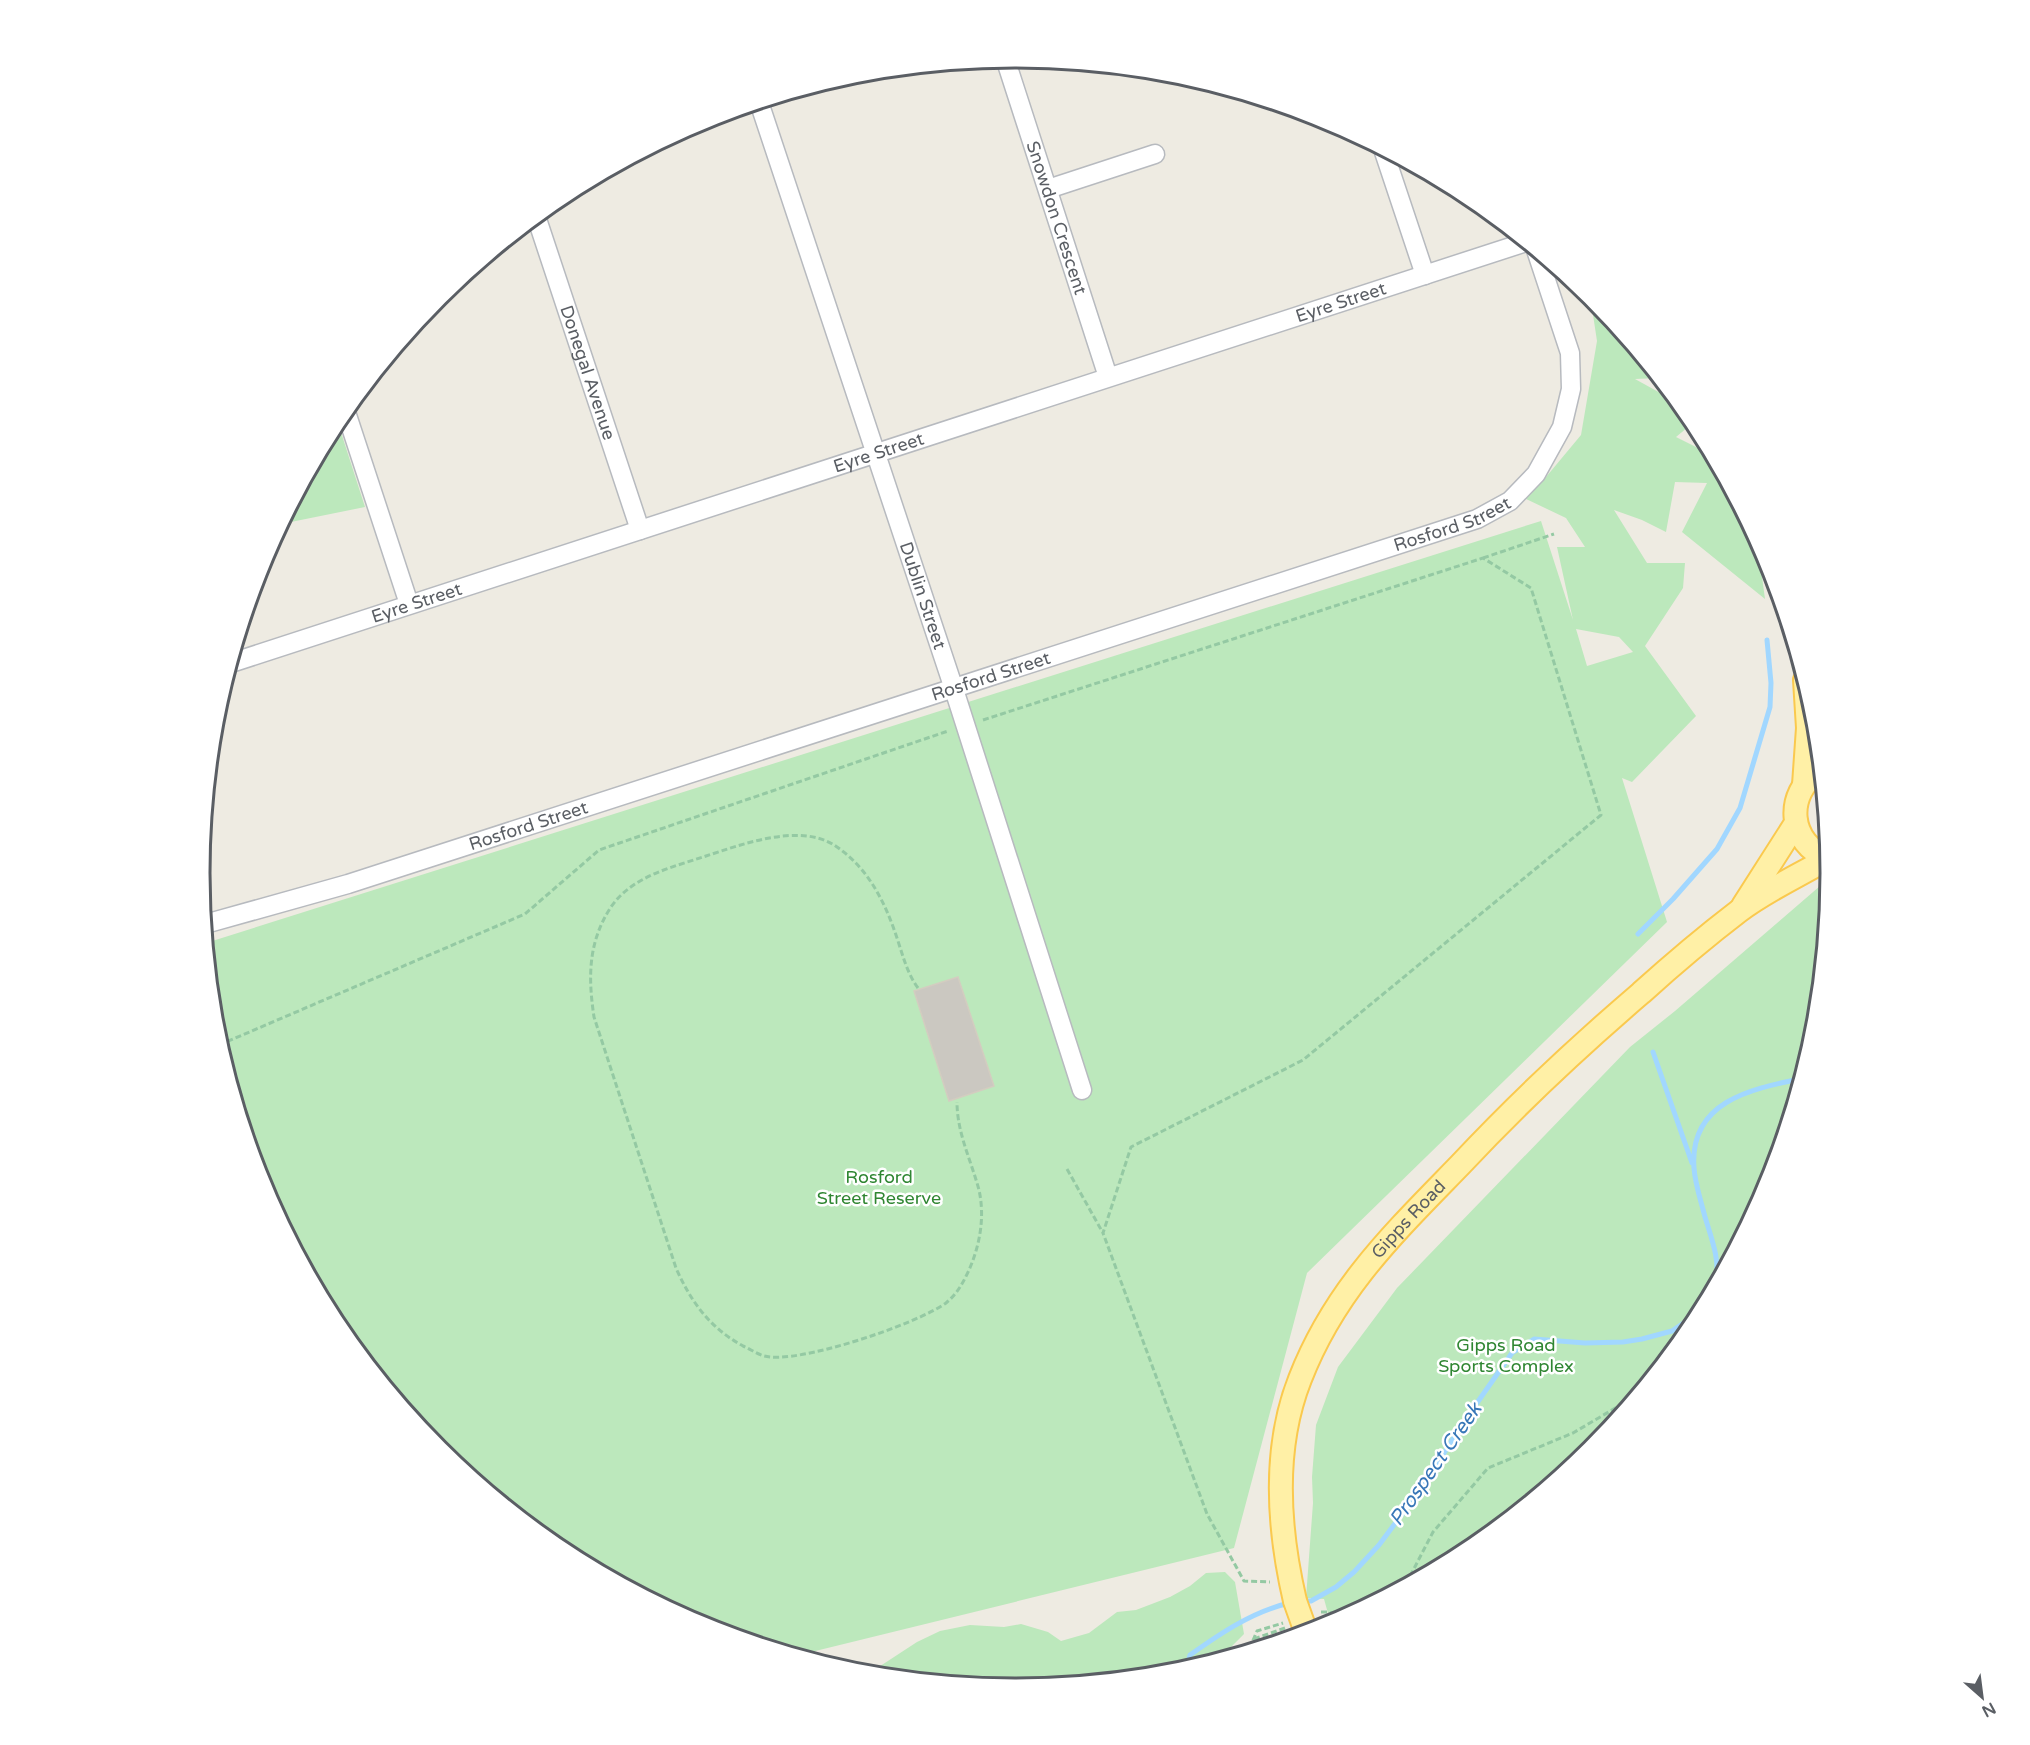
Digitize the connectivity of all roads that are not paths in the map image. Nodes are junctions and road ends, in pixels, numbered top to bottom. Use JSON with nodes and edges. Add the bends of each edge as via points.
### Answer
{"nodes":[{"id":1,"x":1008,"y":68,"type":"edge"},
{"id":2,"x":761,"y":108,"type":"edge"},
{"id":3,"x":1155,"y":154,"type":"dead end"},
{"id":4,"x":1386,"y":159,"type":"edge"},
{"id":5,"x":1048,"y":189,"type":"junction"},
{"id":6,"x":539,"y":224,"type":"edge"},
{"id":7,"x":1518,"y":245,"type":"edge"},
{"id":8,"x":1540,"y":262,"type":"edge"},
{"id":9,"x":1425,"y":275,"type":"junction"},
{"id":10,"x":1108,"y":377,"type":"junction"},
{"id":11,"x":349,"y":421,"type":"edge"},
{"id":12,"x":874,"y":452,"type":"junction"},
{"id":13,"x":640,"y":530,"type":"junction"},
{"id":14,"x":409,"y":604,"type":"junction"},
{"id":15,"x":238,"y":661,"type":"edge"},
{"id":16,"x":953,"y":687,"type":"junction"},
{"id":17,"x":1809,"y":742,"type":"edge"},
{"id":18,"x":1812,"y":777,"type":"edge"},
{"id":19,"x":1796,"y":824,"type":"junction"},
{"id":20,"x":1819,"y":854,"type":"edge"},
{"id":21,"x":1820,"y":864,"type":"edge"},
{"id":22,"x":1740,"y":910,"type":"junction"},
{"id":23,"x":212,"y":922,"type":"edge"},
{"id":24,"x":1082,"y":1090,"type":"dead end"},
{"id":25,"x":1303,"y":1624,"type":"edge"}],
"edges":[{"from":1,"to":5,"type":"street","name":"Snowdon Crescent"},
{"from":2,"to":12,"type":"street","name":"Dublin Street"},
{"from":3,"to":5,"type":"street"},
{"from":4,"to":9,"type":"street"},
{"from":5,"to":10,"type":"street","name":"Snowdon Crescent"},
{"from":6,"to":13,"type":"street","name":"Donegal Avenue"},
{"from":7,"to":9,"type":"street","name":"Eyre Street"},
{"from":8,"to":16,"type":"street","name":"Rosford Street","via":[[1570,353],[1571,388],[1562,427],[1536,474],[1510,501],[1477,519]]},
{"from":9,"to":10,"type":"street","name":"Eyre Street"},
{"from":10,"to":12,"type":"street","name":"Eyre Street"},
{"from":11,"to":14,"type":"street"},
{"from":12,"to":13,"type":"street","name":"Eyre Street"},
{"from":12,"to":16,"type":"street","name":"Dublin Street"},
{"from":13,"to":14,"type":"street","name":"Eyre Street"},
{"from":14,"to":15,"type":"street","name":"Eyre Street"},
{"from":16,"to":23,"type":"street","name":"Rosford Street","via":[[348,884]]},
{"from":16,"to":24,"type":"street","name":"Dublin Street"},
{"from":17,"to":18,"type":"main road"},
{"from":18,"to":19,"type":"main road","via":[[1798,796]]},
{"from":19,"to":20,"type":"main road","via":[[1803,839]]},
{"from":19,"to":22,"type":"main road","name":"Gipps Road"},
{"from":21,"to":22,"type":"main road","name":"Gipps Road"},
{"from":22,"to":25,"type":"main road","name":"Gipps Road","bridge":true,"via":[[1579,1046],[1513,1110],[1363,1267],[1324,1327],[1299,1380],[1289,1417],[1280,1486],[1280,1578],[1295,1601]]}]}
